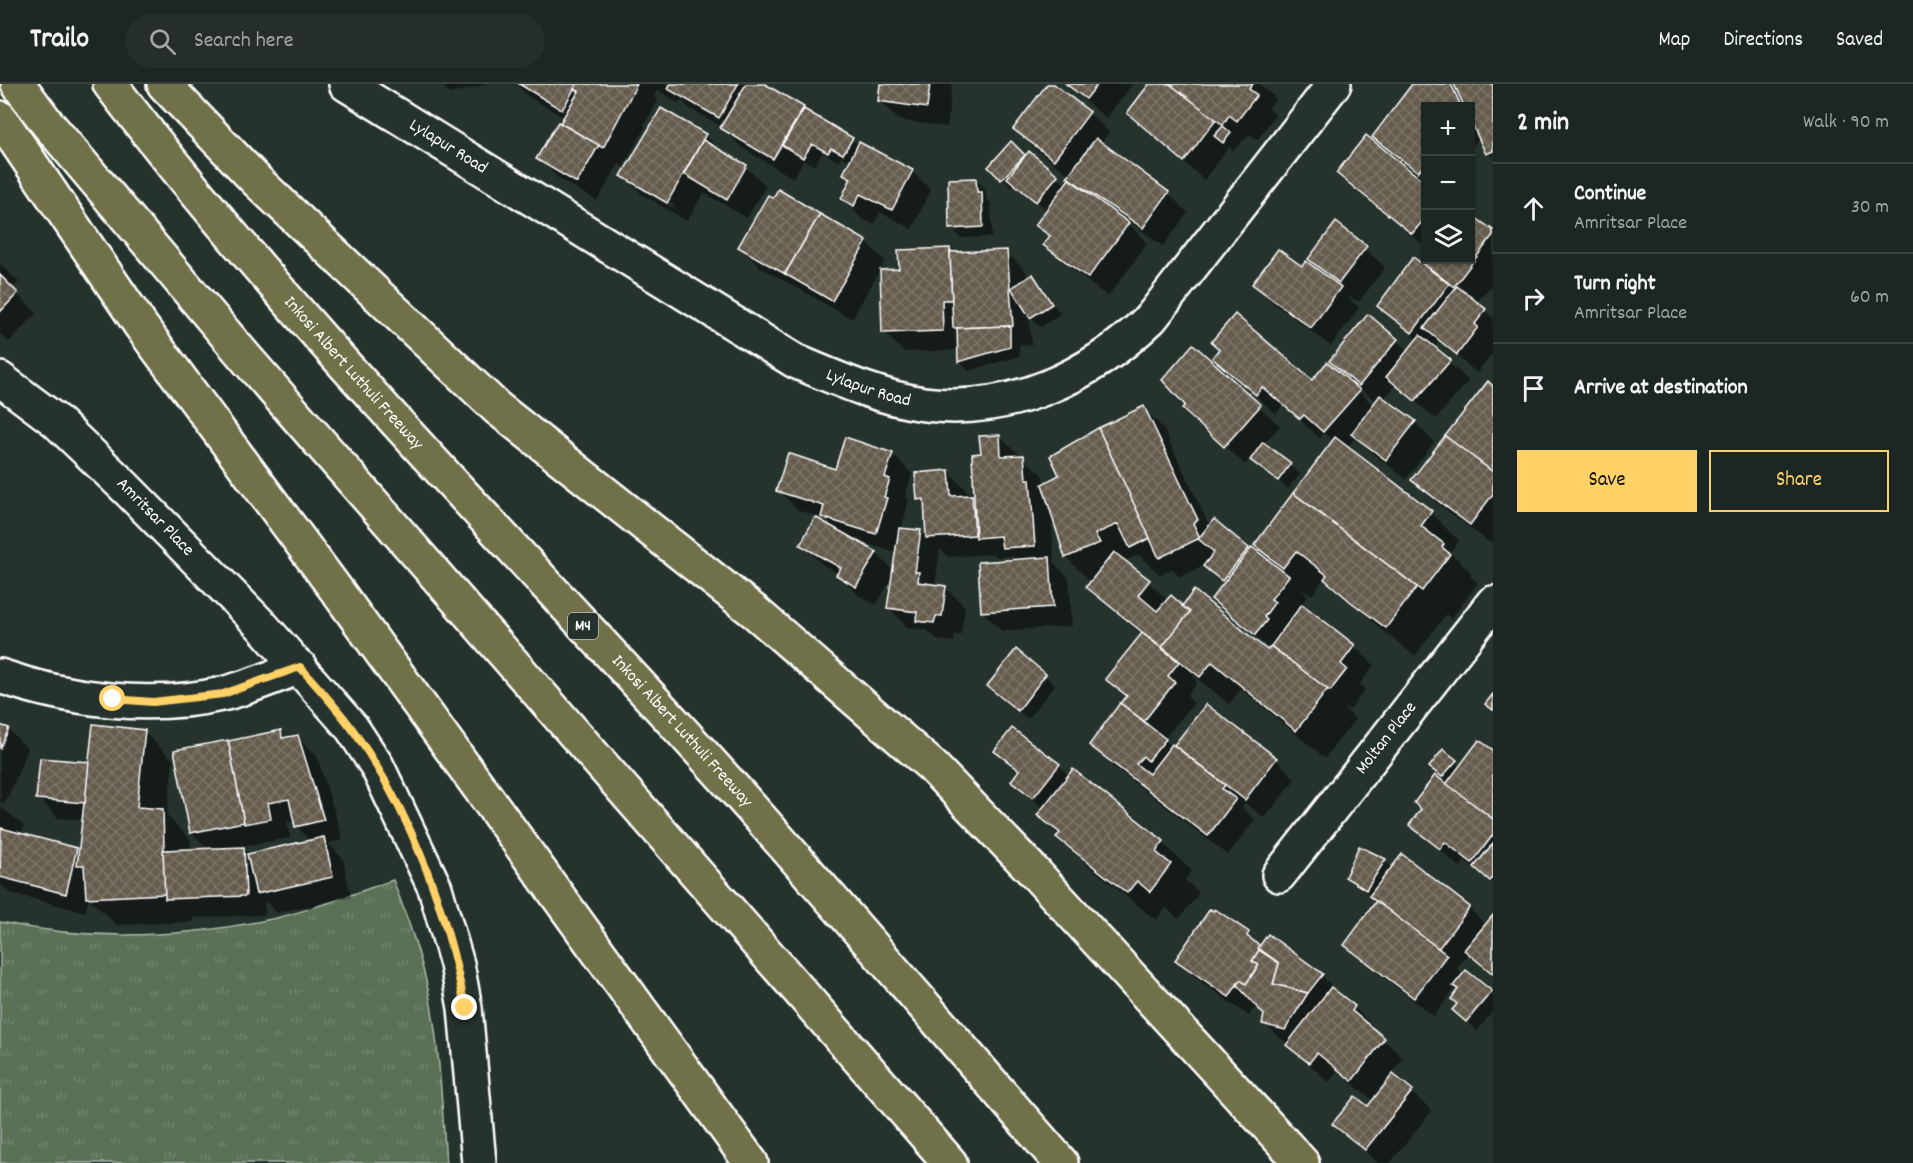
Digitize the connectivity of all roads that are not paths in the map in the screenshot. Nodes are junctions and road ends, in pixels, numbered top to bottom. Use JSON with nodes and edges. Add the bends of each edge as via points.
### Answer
{"nodes":[{"id":1,"x":18,"y":84,"type":"edge"},
{"id":2,"x":110,"y":84,"type":"edge"},
{"id":3,"x":164,"y":84,"type":"edge"},
{"id":4,"x":346,"y":84,"type":"edge"},
{"id":5,"x":1334,"y":84,"type":"edge"},
{"id":6,"x":0,"y":118,"type":"edge"},
{"id":7,"x":0,"y":379,"type":"edge"},
{"id":8,"x":1493,"y":603,"type":"edge"},
{"id":9,"x":300,"y":667,"type":"junction"},
{"id":10,"x":0,"y":676,"type":"edge"},
{"id":11,"x":1279,"y":875,"type":"dead end"},
{"id":12,"x":479,"y":1163,"type":"edge"},
{"id":13,"x":751,"y":1163,"type":"edge"},
{"id":14,"x":950,"y":1163,"type":"edge"},
{"id":15,"x":1062,"y":1163,"type":"edge"},
{"id":16,"x":1302,"y":1163,"type":"edge"}],
"edges":[{"from":1,"to":14,"type":"highway","via":[[245,357]]},
{"from":2,"to":15,"type":"highway","name":"Inkosi Albert Luthuli Freeway","number":"M4","via":[[177,172],[376,401],[728,782]]},
{"from":3,"to":16,"type":"highway","via":[[257,182],[497,408],[755,612],[932,766]]},
{"from":4,"to":5,"type":"street","name":"Lylapur Road","via":[[795,361],[873,391],[923,404],[954,406],[1016,399],[1055,384],[1123,345],[1151,318]]},
{"from":6,"to":13,"type":"highway","via":[[141,326]]},
{"from":7,"to":9,"type":"street","name":"Amritsar Place","via":[[56,421],[126,488]]},
{"from":8,"to":11,"type":"street","name":"Moltan Place"},
{"from":9,"to":10,"type":"street","via":[[223,694],[153,702],[75,695]]},
{"from":9,"to":12,"type":"street","name":"Amritsar Place","via":[[352,728],[377,766],[435,888],[465,1008]]}]}
